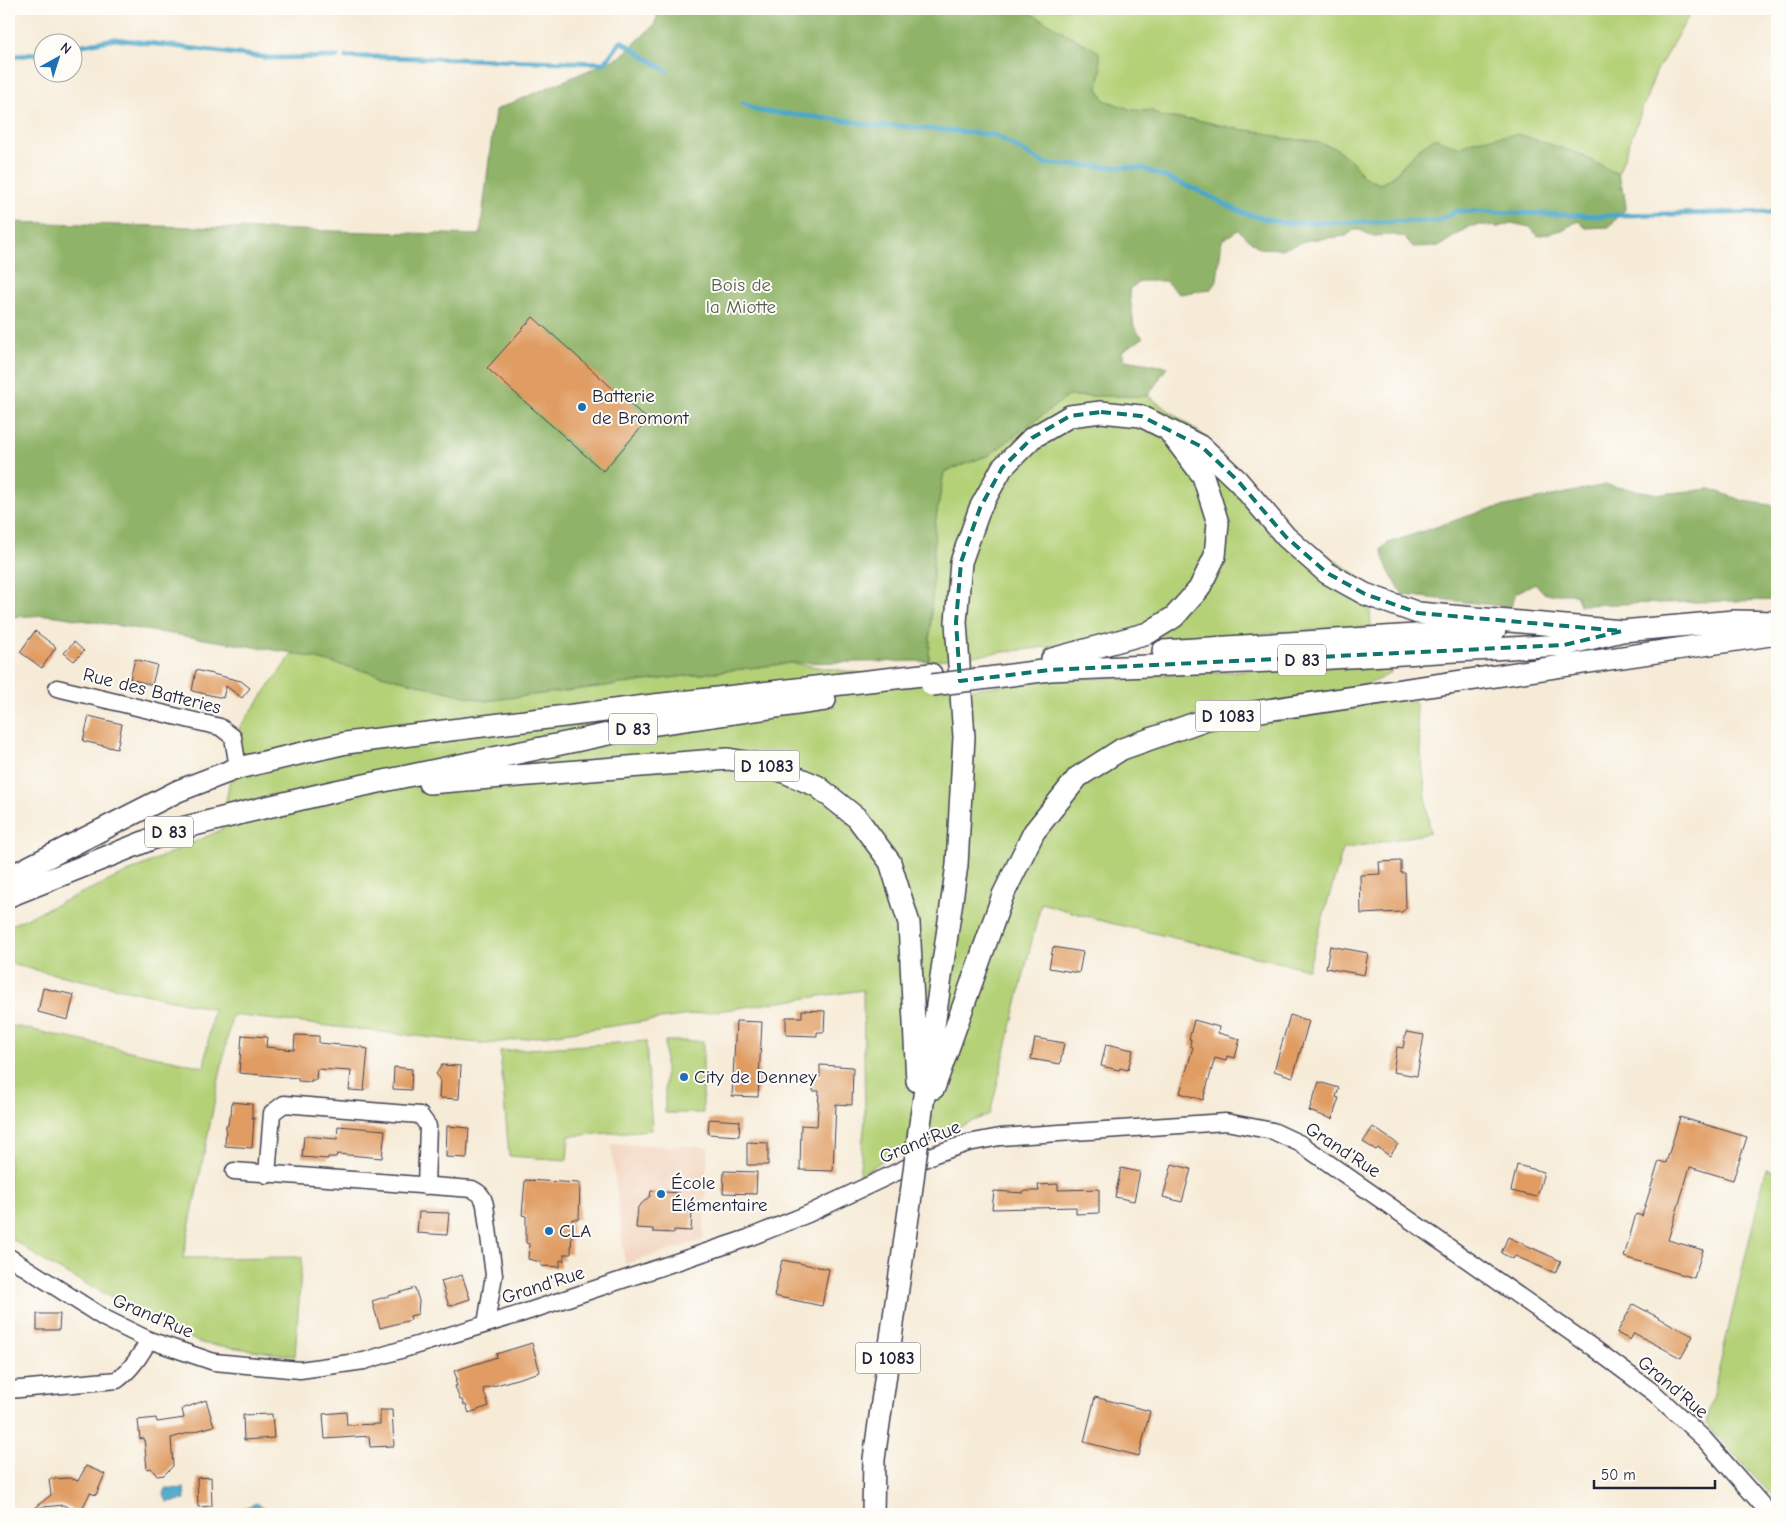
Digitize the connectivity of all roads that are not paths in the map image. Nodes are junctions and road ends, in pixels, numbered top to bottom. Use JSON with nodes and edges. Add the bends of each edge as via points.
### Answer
{"nodes":[{"id":1,"x":1167,"y":428,"type":"junction"},
{"id":2,"x":1777,"y":622,"type":"edge"},
{"id":3,"x":1567,"y":626,"type":"junction"},
{"id":4,"x":1622,"y":631,"type":"junction"},
{"id":5,"x":1777,"y":634,"type":"edge"},
{"id":6,"x":1052,"y":659,"type":"junction"},
{"id":7,"x":979,"y":673,"type":"junction"},
{"id":8,"x":931,"y":679,"type":"junction"},
{"id":9,"x":57,"y":688,"type":"dead end"},
{"id":10,"x":238,"y":768,"type":"junction"},
{"id":11,"x":336,"y":791,"type":"junction"},
{"id":12,"x":9,"y":877,"type":"edge"},
{"id":13,"x":9,"y":896,"type":"edge"},
{"id":14,"x":919,"y":1131,"type":"junction"},
{"id":15,"x":234,"y":1171,"type":"dead end"},
{"id":16,"x":267,"y":1175,"type":"junction"},
{"id":17,"x":426,"y":1186,"type":"junction"},
{"id":18,"x":9,"y":1257,"type":"edge"},
{"id":19,"x":486,"y":1324,"type":"junction"},
{"id":20,"x":149,"y":1340,"type":"junction"},
{"id":21,"x":9,"y":1390,"type":"edge"},
{"id":22,"x":873,"y":1514,"type":"edge"},
{"id":23,"x":1770,"y":1514,"type":"edge"}],
"edges":[{"from":1,"to":3,"type":"main road","number":"D 1083","via":[[1202,446],[1238,481],[1286,537],[1327,573],[1365,594],[1418,613]]},
{"from":1,"to":6,"type":"main road","number":"D 1083","via":[[1203,476],[1218,522],[1215,556],[1199,590],[1174,617],[1148,633]]},
{"from":1,"to":14,"type":"main road","number":"D 1083","via":[[1141,416],[1100,412],[1070,416],[1032,438],[1002,468],[980,508],[961,562],[956,622],[964,737],[957,865]]},
{"from":2,"to":4,"type":"main road","number":"D 83","via":[[1734,621]]},
{"from":3,"to":4,"type":"main road","number":"D 83"},
{"from":3,"to":6,"type":"main road","number":"D 83"},
{"from":4,"to":7,"type":"main road","number":"D 83","via":[[1564,645]]},
{"from":5,"to":14,"type":"main road","number":"D 1083","via":[[1207,719],[1122,749],[1078,777],[1034,832],[1003,895]]},
{"from":6,"to":7,"type":"main road","number":"D 83"},
{"from":7,"to":8,"type":"main road","number":"D 83","bridge":true},
{"from":8,"to":10,"type":"main road","number":"D 83","via":[[346,743]]},
{"from":8,"to":11,"type":"main road","number":"D 83","via":[[656,724]]},
{"from":9,"to":10,"type":"street","name":"Rue des Batteries","via":[[220,727],[233,737]]},
{"from":10,"to":12,"type":"main road","number":"D 83","via":[[178,791]]},
{"from":11,"to":13,"type":"main road","number":"D 83","via":[[174,830]]},
{"from":11,"to":14,"type":"main road","number":"D 1083","via":[[728,759],[770,766],[817,786],[857,818],[890,862],[909,923]]},
{"from":14,"to":22,"type":"main road","number":"D 1083","bridge":true,"via":[[874,1459]]},
{"from":15,"to":16,"type":"street"},
{"from":16,"to":17,"type":"street"},
{"from":16,"to":17,"type":"street","via":[[272,1113],[284,1104],[420,1115],[428,1126]]},
{"from":17,"to":19,"type":"street","via":[[472,1189],[484,1199],[494,1275]]},
{"from":18,"to":20,"type":"street","name":"Grand'Rue","via":[[104,1318]]},
{"from":19,"to":20,"type":"street","name":"Grand'Rue","via":[[364,1361],[300,1370],[214,1362]]},
{"from":19,"to":23,"type":"street","name":"Grand'Rue","via":[[748,1238],[968,1142],[1000,1137],[1226,1122],[1273,1131],[1301,1144],[1592,1347],[1654,1393],[1704,1439]]},
{"from":20,"to":21,"type":"street","via":[[126,1374],[117,1380]]}]}
